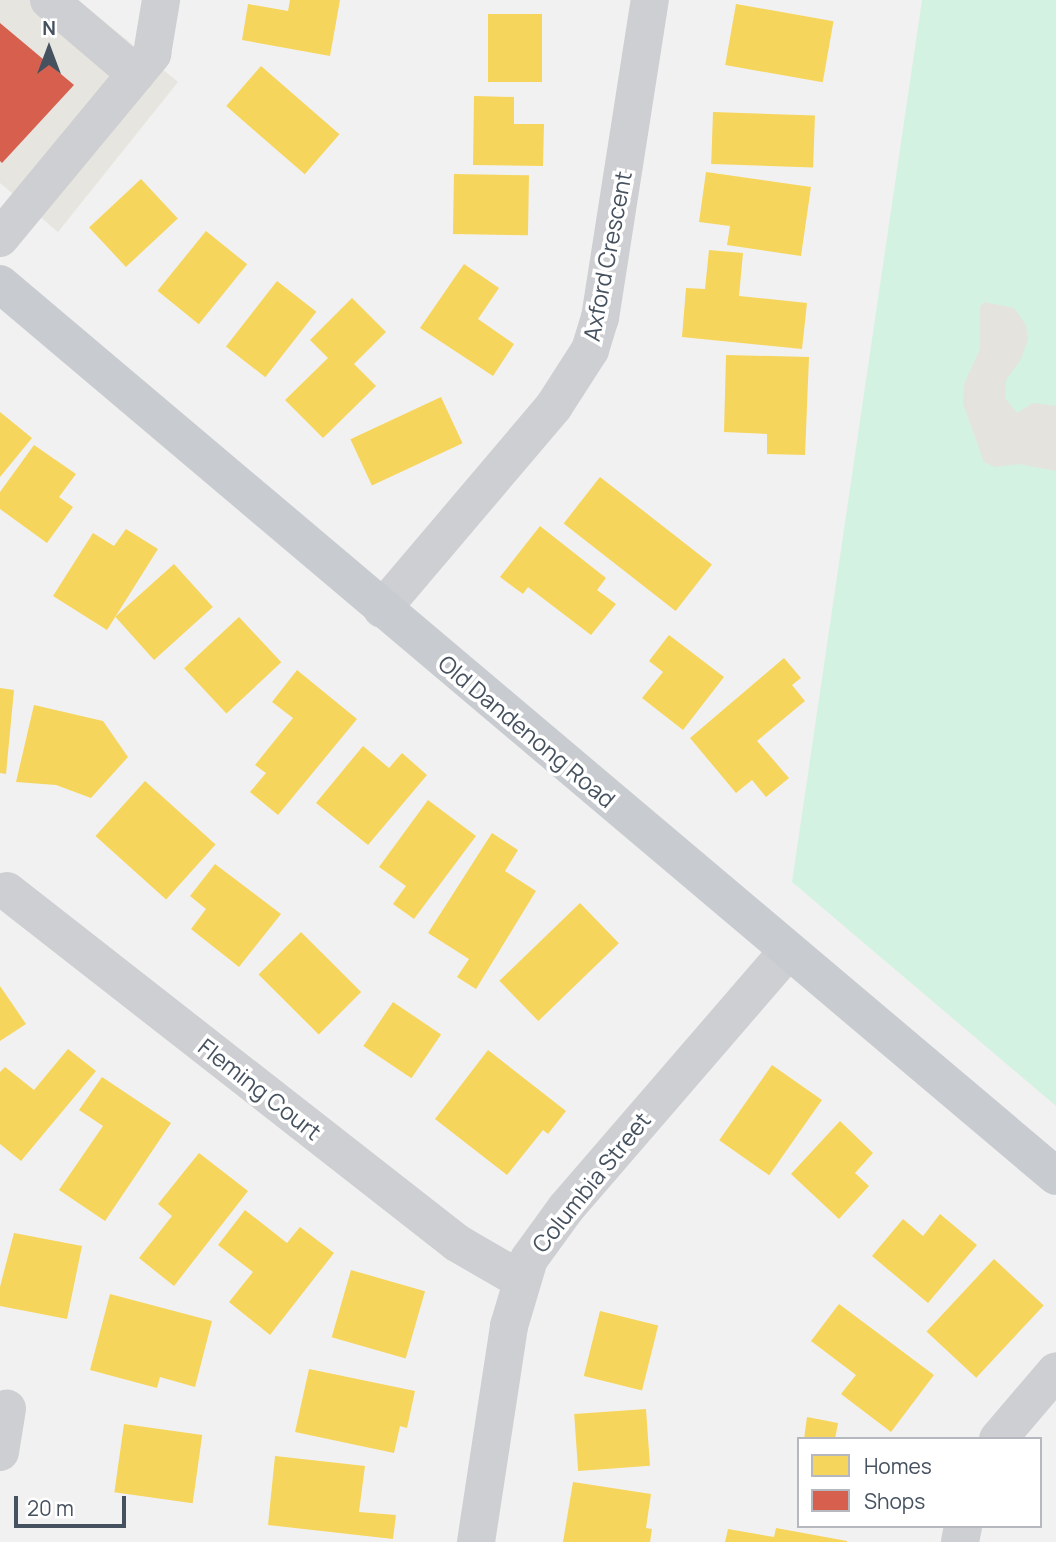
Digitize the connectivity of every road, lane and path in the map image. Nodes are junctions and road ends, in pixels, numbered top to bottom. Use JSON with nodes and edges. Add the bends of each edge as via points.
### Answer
{"nodes":[{"id":1,"x":49,"y":0,"type":"edge"},
{"id":2,"x":161,"y":0,"type":"edge"},
{"id":3,"x":650,"y":0,"type":"edge"},
{"id":4,"x":136,"y":74,"type":"junction"},
{"id":5,"x":0,"y":238,"type":"edge"},
{"id":6,"x":0,"y":285,"type":"edge"},
{"id":7,"x":382,"y":608,"type":"junction"},
{"id":8,"x":7,"y":891,"type":"dead end"},
{"id":9,"x":788,"y":950,"type":"junction"},
{"id":10,"x":1056,"y":1176,"type":"edge"},
{"id":11,"x":519,"y":1279,"type":"junction"},
{"id":12,"x":1056,"y":1371,"type":"edge"},
{"id":13,"x":7,"y":1409,"type":"dead end"},
{"id":14,"x":1000,"y":1437,"type":"edge"},
{"id":15,"x":0,"y":1452,"type":"edge"},
{"id":16,"x":476,"y":1542,"type":"edge"}],
"edges":[{"from":1,"to":4,"type":"street"},
{"from":2,"to":4,"type":"street","via":[[152,54]]},
{"from":3,"to":7,"type":"street","name":"Axford Crescent","via":[[600,318],[590,350],[554,406]]},
{"from":4,"to":5,"type":"street"},
{"from":6,"to":7,"type":"main road","name":"Old Dandenong Road"},
{"from":7,"to":9,"type":"main road","name":"Old Dandenong Road"},
{"from":8,"to":11,"type":"street","name":"Fleming Court","via":[[457,1243]]},
{"from":9,"to":10,"type":"main road","name":"Old Dandenong Road"},
{"from":9,"to":11,"type":"street","name":"Columbia Street","via":[[566,1208],[540,1240]]},
{"from":11,"to":16,"type":"street","name":"Columbia Street"},
{"from":12,"to":14,"type":"street"},
{"from":13,"to":15,"type":"street"}]}
